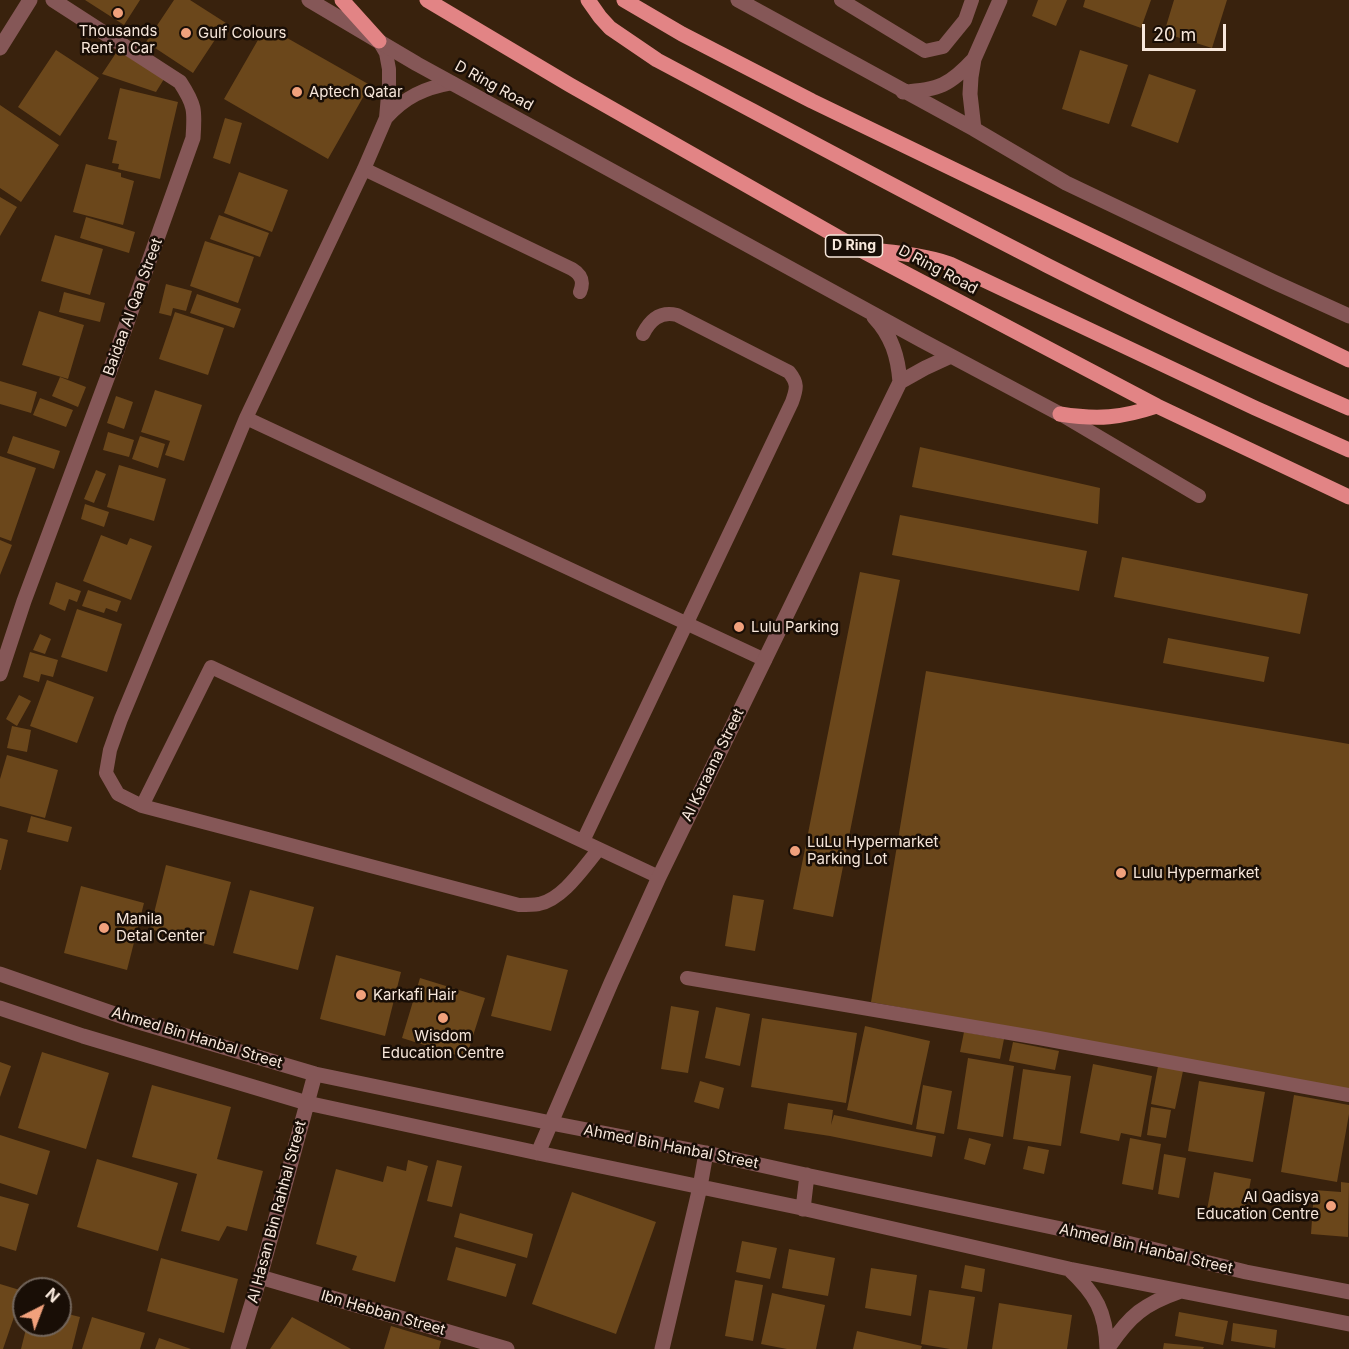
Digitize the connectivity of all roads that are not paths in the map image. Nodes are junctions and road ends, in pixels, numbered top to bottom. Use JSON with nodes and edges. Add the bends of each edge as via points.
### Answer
{"nodes":[{"id":1,"x":30,"y":0,"type":"edge"},
{"id":2,"x":53,"y":0,"type":"edge"},
{"id":3,"x":309,"y":0,"type":"edge"},
{"id":4,"x":342,"y":0,"type":"edge"},
{"id":5,"x":427,"y":0,"type":"edge"},
{"id":6,"x":588,"y":0,"type":"edge"},
{"id":7,"x":624,"y":0,"type":"edge"},
{"id":8,"x":646,"y":0,"type":"edge"},
{"id":9,"x":738,"y":0,"type":"edge"},
{"id":10,"x":841,"y":0,"type":"edge"},
{"id":11,"x":972,"y":0,"type":"edge"},
{"id":12,"x":1000,"y":0,"type":"edge"},
{"id":13,"x":682,"y":34,"type":"junction"},
{"id":14,"x":379,"y":41,"type":"junction"},
{"id":15,"x":0,"y":48,"type":"edge"},
{"id":16,"x":974,"y":59,"type":"junction"},
{"id":17,"x":452,"y":83,"type":"junction"},
{"id":18,"x":903,"y":92,"type":"junction"},
{"id":19,"x":386,"y":118,"type":"junction"},
{"id":20,"x":974,"y":129,"type":"junction"},
{"id":21,"x":364,"y":169,"type":"junction"},
{"id":22,"x":859,"y":249,"type":"junction"},
{"id":23,"x":580,"y":292,"type":"dead end"},
{"id":24,"x":868,"y":311,"type":"junction"},
{"id":25,"x":1349,"y":316,"type":"edge"},
{"id":26,"x":643,"y":334,"type":"dead end"},
{"id":27,"x":951,"y":356,"type":"junction"},
{"id":28,"x":1349,"y":360,"type":"edge"},
{"id":29,"x":900,"y":382,"type":"junction"},
{"id":30,"x":1157,"y":406,"type":"junction"},
{"id":31,"x":1349,"y":408,"type":"edge"},
{"id":32,"x":1060,"y":414,"type":"junction"},
{"id":33,"x":246,"y":418,"type":"junction"},
{"id":34,"x":1349,"y":450,"type":"edge"},
{"id":35,"x":1199,"y":496,"type":"dead end"},
{"id":36,"x":1346,"y":500,"type":"edge"},
{"id":37,"x":687,"y":623,"type":"junction"},
{"id":38,"x":765,"y":660,"type":"junction"},
{"id":39,"x":0,"y":674,"type":"edge"},
{"id":40,"x":142,"y":806,"type":"junction"},
{"id":41,"x":583,"y":841,"type":"junction"},
{"id":42,"x":599,"y":849,"type":"junction"},
{"id":43,"x":659,"y":877,"type":"junction"},
{"id":44,"x":0,"y":974,"type":"edge"},
{"id":45,"x":687,"y":978,"type":"dead end"},
{"id":46,"x":0,"y":1008,"type":"edge"},
{"id":47,"x":315,"y":1074,"type":"junction"},
{"id":48,"x":1349,"y":1095,"type":"edge"},
{"id":49,"x":307,"y":1103,"type":"junction"},
{"id":50,"x":551,"y":1123,"type":"junction"},
{"id":51,"x":706,"y":1153,"type":"junction"},
{"id":52,"x":538,"y":1154,"type":"junction"},
{"id":53,"x":807,"y":1175,"type":"junction"},
{"id":54,"x":700,"y":1187,"type":"junction"},
{"id":55,"x":803,"y":1209,"type":"junction"},
{"id":56,"x":1069,"y":1269,"type":"junction"},
{"id":57,"x":260,"y":1277,"type":"junction"},
{"id":58,"x":1181,"y":1291,"type":"junction"},
{"id":59,"x":1349,"y":1292,"type":"edge"},
{"id":60,"x":1349,"y":1324,"type":"edge"},
{"id":61,"x":472,"y":1344,"type":"edge"},
{"id":62,"x":1108,"y":1348,"type":"edge"},
{"id":63,"x":238,"y":1349,"type":"edge"},
{"id":64,"x":507,"y":1349,"type":"edge"},
{"id":65,"x":662,"y":1349,"type":"edge"}],
"edges":[{"from":1,"to":15,"type":"street"},
{"from":2,"to":39,"type":"street","name":"Baidaa Al Qaa Street","via":[[180,82],[191,99],[195,117],[193,138]]},
{"from":3,"to":14,"type":"street","name":"D Ring Road"},
{"from":4,"to":14,"type":"main road"},
{"from":5,"to":22,"type":"main road","name":"D Ring Road","number":"D Ring"},
{"from":6,"to":31,"type":"main road","via":[[610,28],[657,60],[995,240],[1182,333]]},
{"from":7,"to":13,"type":"main road"},
{"from":8,"to":13,"type":"main road"},
{"from":9,"to":18,"type":"street"},
{"from":10,"to":11,"type":"lane","via":[[925,51],[943,47],[965,20]]},
{"from":12,"to":16,"type":"street"},
{"from":13,"to":28,"type":"main road","via":[[812,101]]},
{"from":14,"to":17,"type":"street","name":"D Ring Road"},
{"from":14,"to":19,"type":"lane","via":[[389,69]]},
{"from":16,"to":18,"type":"street","via":[[943,85]]},
{"from":16,"to":20,"type":"street","via":[[970,94]]},
{"from":17,"to":19,"type":"lane","via":[[414,95]]},
{"from":17,"to":24,"type":"street","name":"D Ring Road"},
{"from":18,"to":20,"type":"street"},
{"from":19,"to":21,"type":"lane"},
{"from":20,"to":25,"type":"street","via":[[1066,183]]},
{"from":21,"to":23,"type":"lane","via":[[572,269],[582,279]]},
{"from":21,"to":33,"type":"lane"},
{"from":22,"to":30,"type":"main road","name":"D Ring Road","number":"D Ring"},
{"from":22,"to":34,"type":"main road","via":[[915,255],[950,264]]},
{"from":24,"to":27,"type":"street","name":"D Ring Road"},
{"from":24,"to":29,"type":"street","via":[[892,343]]},
{"from":26,"to":37,"type":"lane","via":[[656,317],[677,315],[789,372],[795,381],[792,402]]},
{"from":27,"to":29,"type":"street"},
{"from":27,"to":32,"type":"street","name":"D Ring Road"},
{"from":29,"to":38,"type":"street","name":"Al Karaana Street"},
{"from":30,"to":32,"type":"main road","via":[[1109,418]]},
{"from":30,"to":36,"type":"main road","name":"D Ring Road","number":"D Ring"},
{"from":32,"to":35,"type":"lane","name":"D Ring Road"},
{"from":33,"to":37,"type":"lane"},
{"from":33,"to":40,"type":"lane","via":[[110,750],[106,773],[118,794]]},
{"from":37,"to":38,"type":"lane"},
{"from":37,"to":41,"type":"lane"},
{"from":38,"to":43,"type":"street","name":"Al Karaana Street"},
{"from":40,"to":41,"type":"lane","via":[[211,667]]},
{"from":40,"to":42,"type":"lane","via":[[519,904],[550,901]]},
{"from":41,"to":42,"type":"lane"},
{"from":42,"to":43,"type":"lane"},
{"from":43,"to":50,"type":"street","name":"Al Karaana Street"},
{"from":44,"to":47,"type":"street","name":"Ahmed Bin Hanbal Street","via":[[132,1020]]},
{"from":45,"to":48,"type":"lane"},
{"from":46,"to":49,"type":"street","name":"Ahmed Bin Hanbal Street"},
{"from":47,"to":49,"type":"street","name":"Al Hasan Bin Rahhal Street"},
{"from":47,"to":50,"type":"street","name":"Ahmed Bin Hanbal Street"},
{"from":49,"to":52,"type":"street","name":"Ahmed Bin Hanbal Street"},
{"from":49,"to":57,"type":"street","name":"Al Hasan Bin Rahhal Street"},
{"from":50,"to":51,"type":"street","name":"Ahmed Bin Hanbal Street"},
{"from":50,"to":52,"type":"street","name":"Al Karaana Street"},
{"from":51,"to":53,"type":"street","name":"Ahmed Bin Hanbal Street"},
{"from":51,"to":54,"type":"street"},
{"from":52,"to":54,"type":"street","name":"Ahmed Bin Hanbal Street"},
{"from":53,"to":55,"type":"street"},
{"from":53,"to":59,"type":"street","name":"Ahmed Bin Hanbal Street"},
{"from":54,"to":55,"type":"street","name":"Ahmed Bin Hanbal Street"},
{"from":54,"to":65,"type":"street"},
{"from":55,"to":56,"type":"street","name":"Ahmed Bin Hanbal Street"},
{"from":56,"to":58,"type":"street","name":"Ahmed Bin Hanbal Street"},
{"from":56,"to":62,"type":"street","via":[[1098,1304],[1106,1325]]},
{"from":57,"to":61,"type":"street","name":"Ibn Hebban Street"},
{"from":57,"to":63,"type":"street","name":"Al Hasan Bin Rahhal Street"},
{"from":58,"to":60,"type":"street","name":"Ahmed Bin Hanbal Street"},
{"from":58,"to":62,"type":"street","via":[[1138,1311]]},
{"from":61,"to":64,"type":"street","name":"Ibn Hebban Street"}]}
